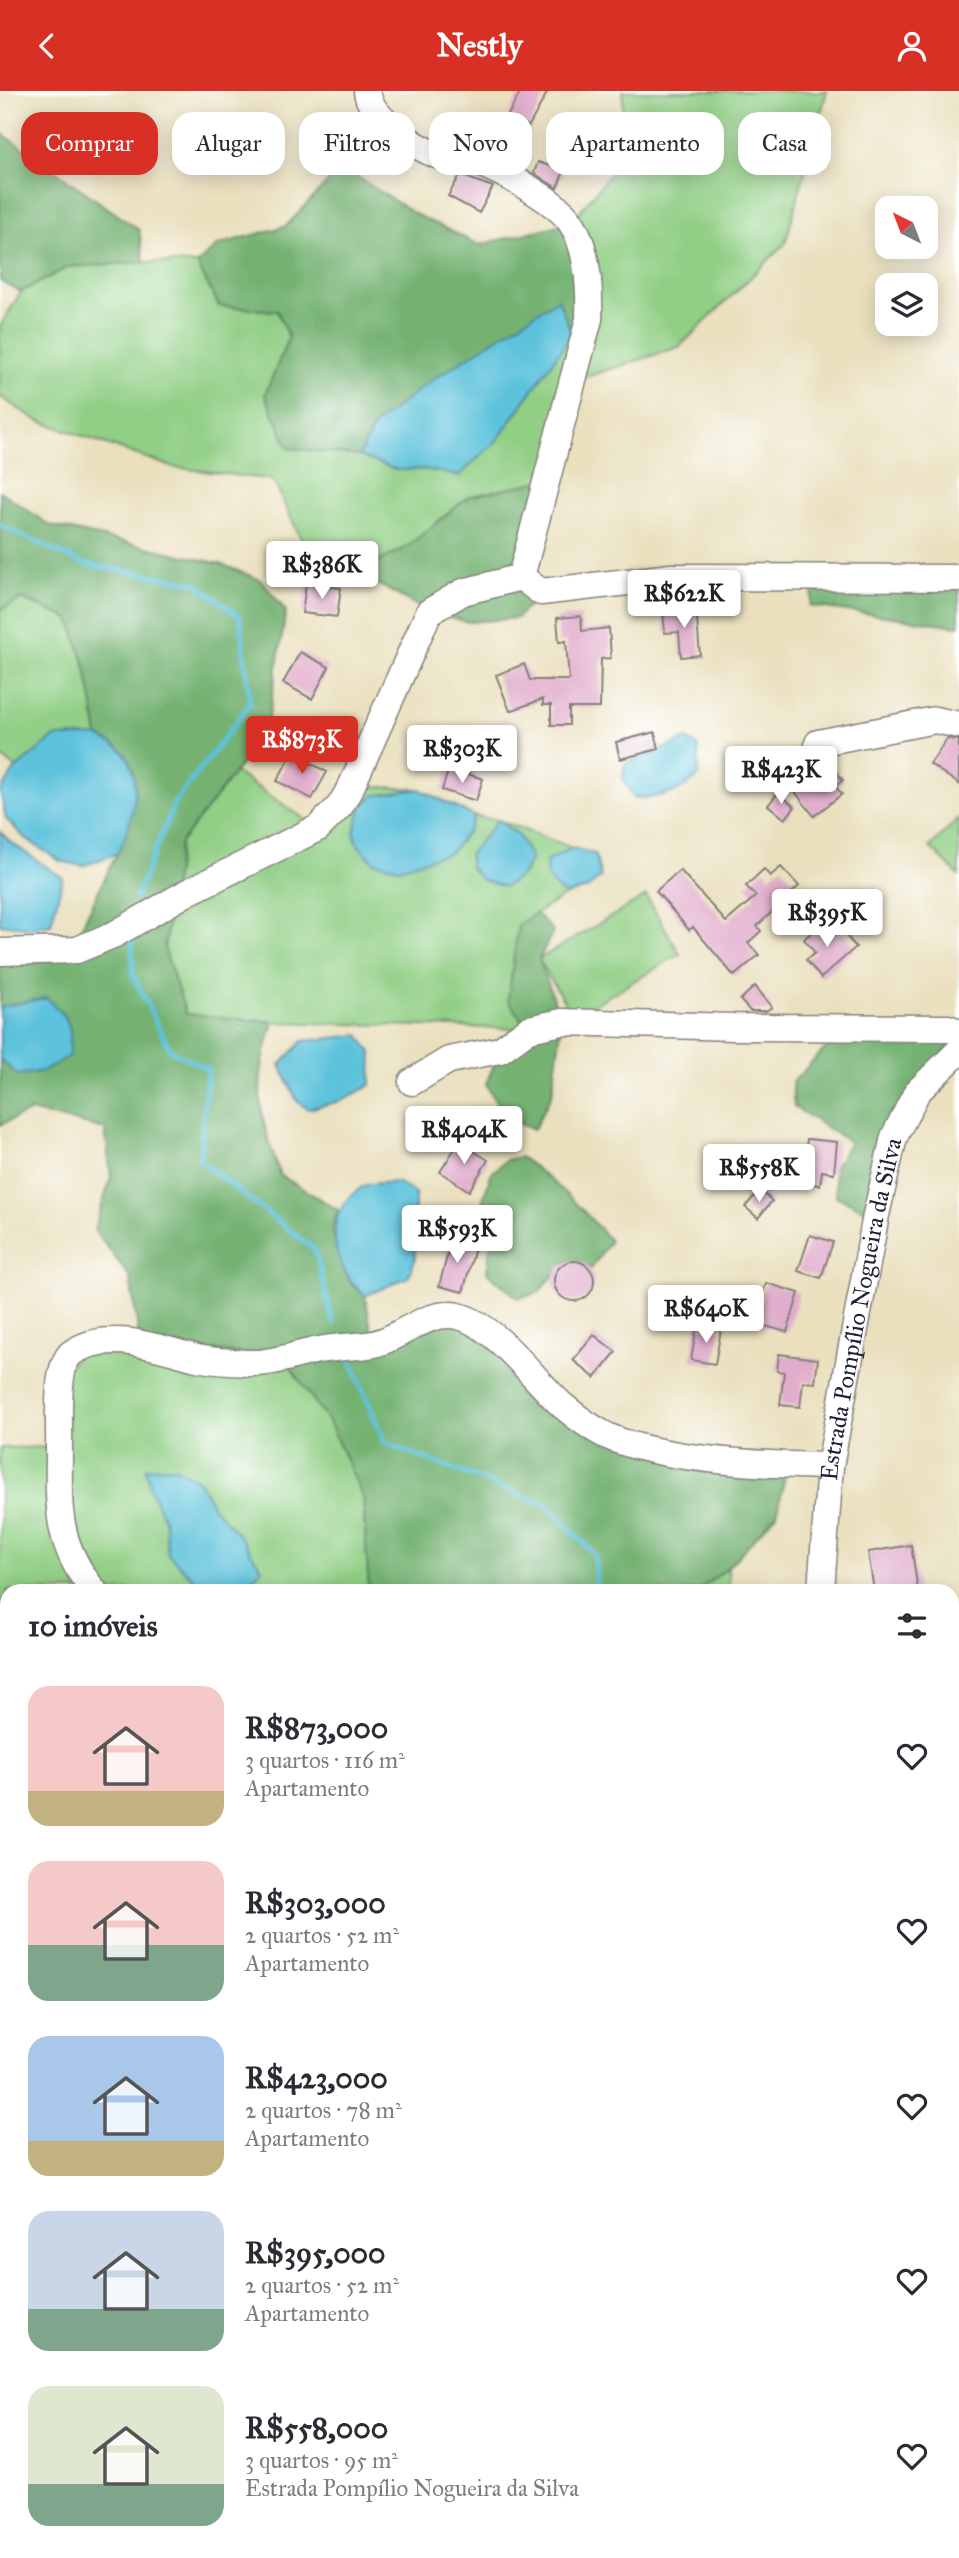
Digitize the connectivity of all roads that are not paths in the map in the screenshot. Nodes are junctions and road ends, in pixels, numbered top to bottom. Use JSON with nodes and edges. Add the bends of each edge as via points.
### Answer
{"nodes":[{"id":1,"x":367,"y":91,"type":"edge"},
{"id":2,"x":521,"y":576,"type":"junction"},
{"id":3,"x":959,"y":578,"type":"edge"},
{"id":4,"x":959,"y":725,"type":"edge"},
{"id":5,"x":818,"y":743,"type":"dead end"},
{"id":6,"x":0,"y":952,"type":"edge"},
{"id":7,"x":959,"y":1032,"type":"edge"},
{"id":8,"x":959,"y":1051,"type":"edge"},
{"id":9,"x":412,"y":1082,"type":"dead end"},
{"id":10,"x":830,"y":1466,"type":"junction"},
{"id":11,"x":88,"y":1584,"type":"edge"},
{"id":12,"x":822,"y":1584,"type":"edge"}],
"edges":[{"from":1,"to":2,"type":"street","via":[[368,103],[392,128],[439,156],[474,162],[510,179],[562,211],[577,233],[590,292],[589,320]]},
{"from":2,"to":3,"type":"street","via":[[541,592],[671,577]]},
{"from":2,"to":6,"type":"street","via":[[463,592],[429,612],[352,785],[340,806],[318,828],[77,950]]},
{"from":4,"to":5,"type":"street","via":[[935,720]]},
{"from":7,"to":9,"type":"street","via":[[948,1028],[562,1022],[529,1029],[500,1050],[449,1060]]},
{"from":8,"to":10,"type":"street","name":"Estrada Pompílio Nogueira da Silva","via":[[918,1092],[894,1137]]},
{"from":10,"to":11,"type":"street","via":[[678,1455],[607,1436],[564,1406],[496,1340],[467,1319],[453,1315],[428,1319],[374,1344],[253,1363],[200,1359],[140,1343],[89,1344],[70,1353],[60,1375],[59,1492],[61,1532]]},
{"from":10,"to":12,"type":"street","name":"Estrada Pompílio Nogueira da Silva"}]}
